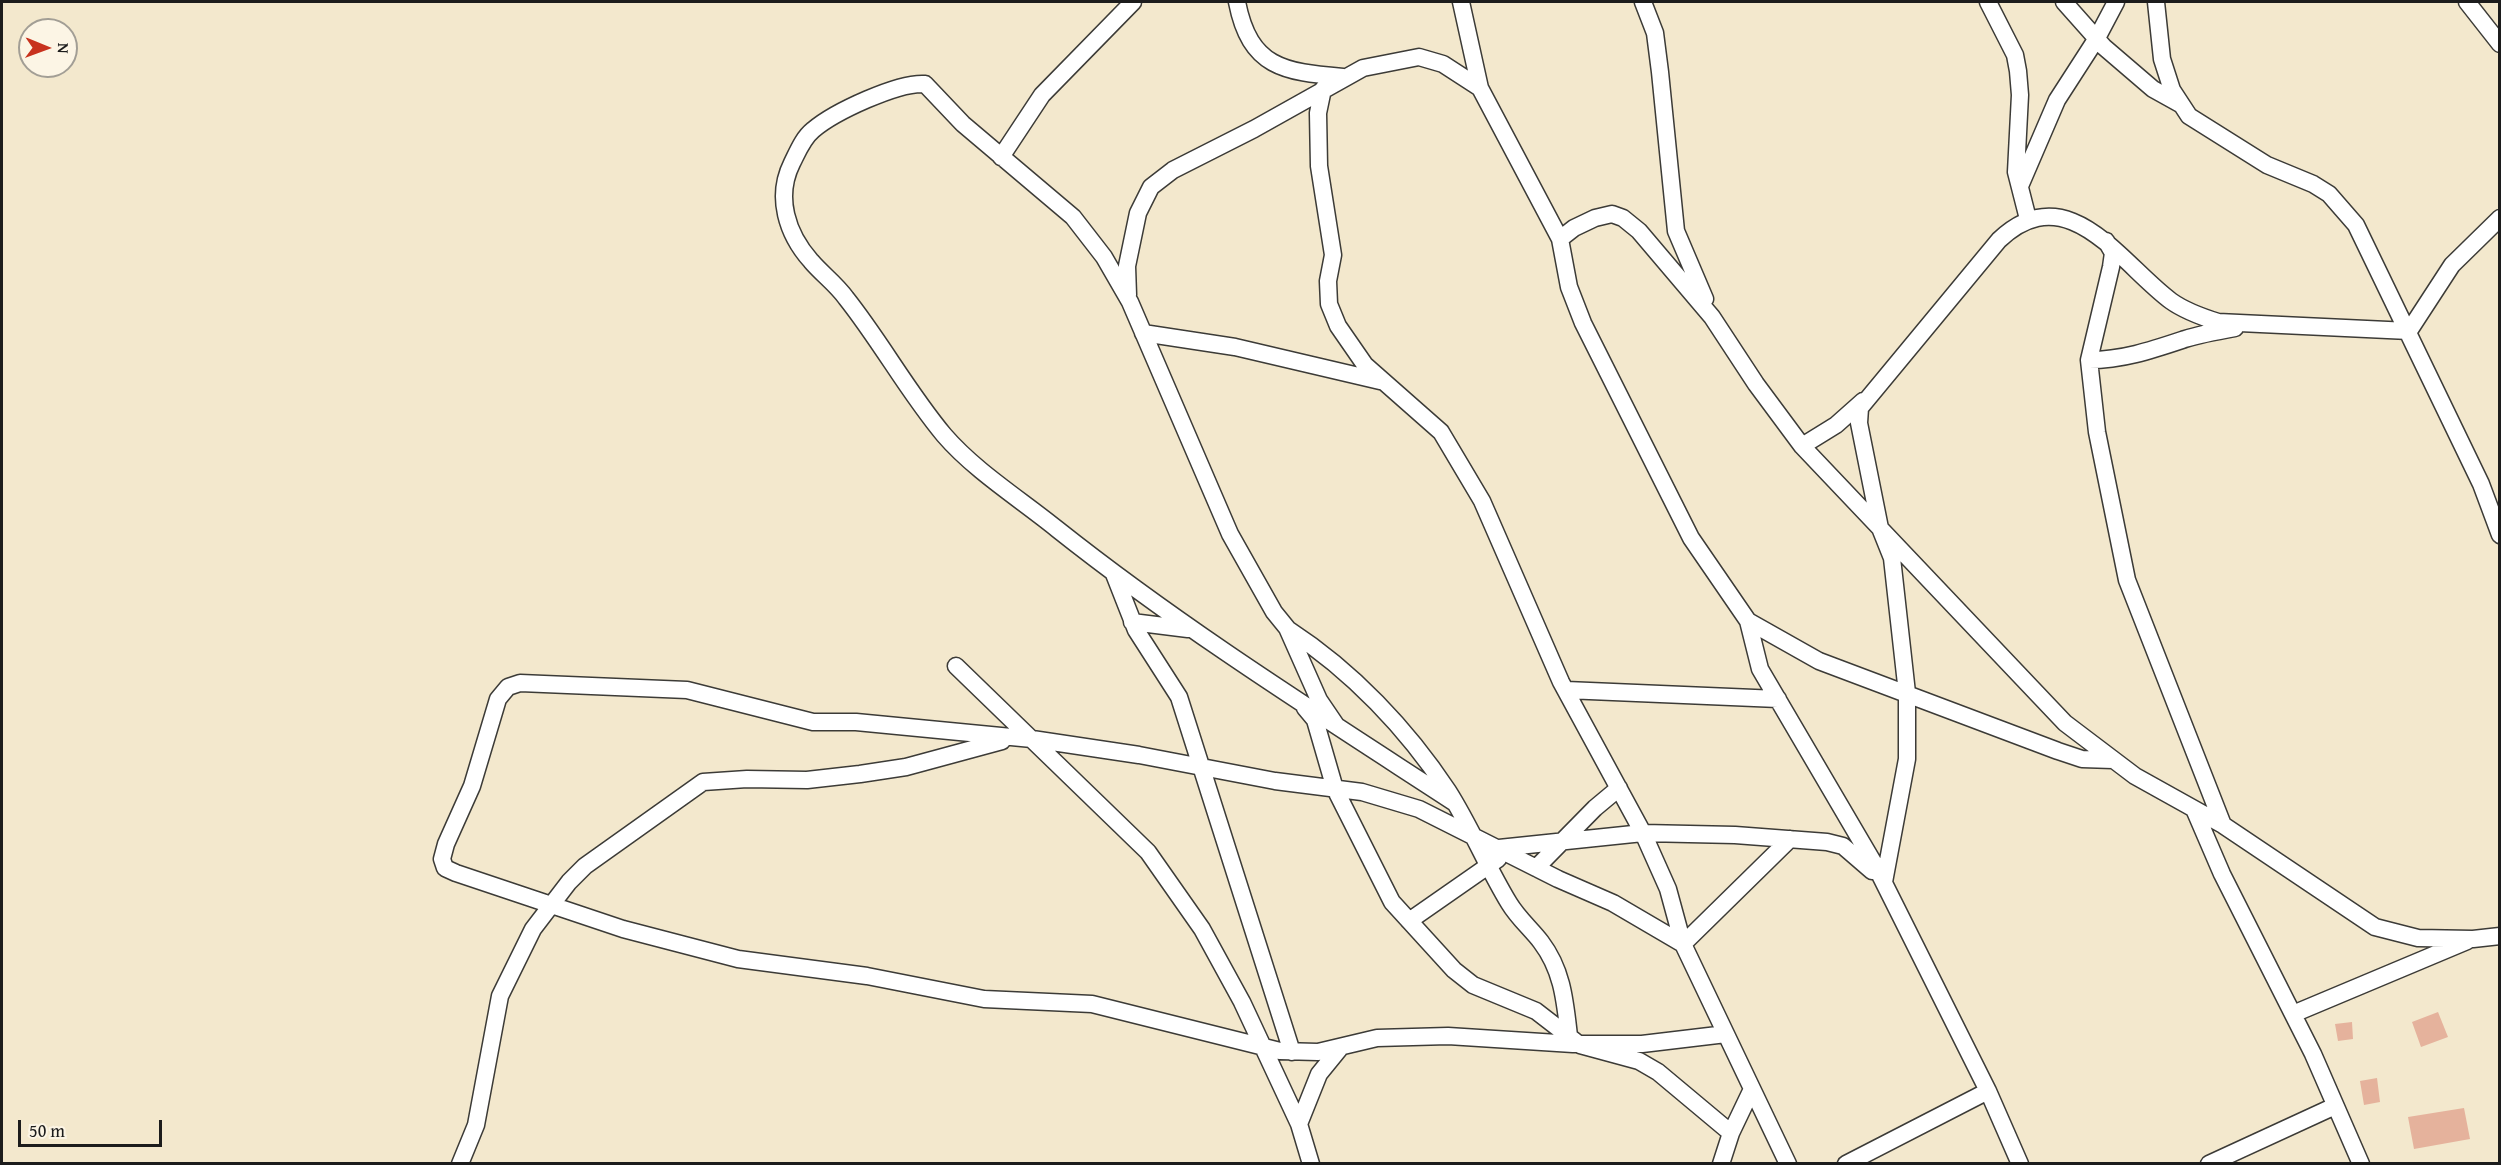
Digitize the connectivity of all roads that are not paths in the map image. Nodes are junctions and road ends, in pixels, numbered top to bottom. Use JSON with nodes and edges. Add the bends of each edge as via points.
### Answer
{"nodes":[{"id":1,"x":1133,"y":2,"type":"edge"},
{"id":2,"x":1237,"y":2,"type":"edge"},
{"id":3,"x":1461,"y":2,"type":"edge"},
{"id":4,"x":1643,"y":2,"type":"edge"},
{"id":5,"x":1988,"y":2,"type":"edge"},
{"id":6,"x":2064,"y":2,"type":"edge"},
{"id":7,"x":2116,"y":2,"type":"edge"},
{"id":8,"x":2156,"y":2,"type":"edge"},
{"id":9,"x":2466,"y":2,"type":"edge"},
{"id":10,"x":2097,"y":38,"type":"junction"},
{"id":11,"x":2499,"y":44,"type":"edge"},
{"id":12,"x":1343,"y":77,"type":"junction"},
{"id":13,"x":1480,"y":87,"type":"junction"},
{"id":14,"x":1323,"y":88,"type":"junction"},
{"id":15,"x":2181,"y":105,"type":"junction"},
{"id":16,"x":1001,"y":157,"type":"junction"},
{"id":17,"x":2020,"y":186,"type":"junction"},
{"id":18,"x":2499,"y":218,"type":"edge"},
{"id":19,"x":2028,"y":219,"type":"junction"},
{"id":20,"x":2104,"y":238,"type":"junction"},
{"id":21,"x":1560,"y":239,"type":"junction"},
{"id":22,"x":1130,"y":302,"type":"junction"},
{"id":23,"x":1712,"y":317,"type":"junction"},
{"id":24,"x":2254,"y":324,"type":"junction"},
{"id":25,"x":2409,"y":331,"type":"junction"},
{"id":26,"x":1143,"y":333,"type":"junction"},
{"id":27,"x":2089,"y":360,"type":"junction"},
{"id":28,"x":1387,"y":383,"type":"junction"},
{"id":29,"x":1868,"y":396,"type":"junction"},
{"id":30,"x":1802,"y":446,"type":"junction"},
{"id":31,"x":1880,"y":528,"type":"junction"},
{"id":32,"x":2499,"y":535,"type":"edge"},
{"id":33,"x":1114,"y":573,"type":"junction"},
{"id":34,"x":1748,"y":621,"type":"junction"},
{"id":35,"x":1132,"y":622,"type":"junction"},
{"id":36,"x":1287,"y":628,"type":"junction"},
{"id":37,"x":1190,"y":629,"type":"junction"},
{"id":38,"x":956,"y":666,"type":"dead end"},
{"id":39,"x":1566,"y":690,"type":"junction"},
{"id":40,"x":1906,"y":693,"type":"junction"},
{"id":41,"x":1778,"y":699,"type":"junction"},
{"id":42,"x":1302,"y":702,"type":"junction"},
{"id":43,"x":1336,"y":725,"type":"junction"},
{"id":44,"x":1011,"y":739,"type":"junction"},
{"id":45,"x":1032,"y":739,"type":"junction"},
{"id":46,"x":2113,"y":760,"type":"junction"},
{"id":47,"x":1201,"y":767,"type":"junction"},
{"id":48,"x":1619,"y":788,"type":"junction"},
{"id":49,"x":1335,"y":789,"type":"junction"},
{"id":50,"x":1455,"y":803,"type":"junction"},
{"id":51,"x":2194,"y":809,"type":"junction"},
{"id":52,"x":2223,"y":825,"type":"junction"},
{"id":53,"x":1643,"y":833,"type":"junction"},
{"id":54,"x":1472,"y":835,"type":"junction"},
{"id":55,"x":1563,"y":839,"type":"junction"},
{"id":56,"x":1790,"y":839,"type":"junction"},
{"id":57,"x":1504,"y":851,"type":"junction"},
{"id":58,"x":1489,"y":865,"type":"junction"},
{"id":59,"x":1536,"y":868,"type":"junction"},
{"id":60,"x":1884,"y":882,"type":"junction"},
{"id":61,"x":552,"y":904,"type":"junction"},
{"id":62,"x":1409,"y":921,"type":"junction"},
{"id":63,"x":2499,"y":936,"type":"edge"},
{"id":64,"x":2473,"y":939,"type":"junction"},
{"id":65,"x":1683,"y":944,"type":"junction"},
{"id":66,"x":2293,"y":1014,"type":"junction"},
{"id":67,"x":1726,"y":1034,"type":"junction"},
{"id":68,"x":1574,"y":1040,"type":"junction"},
{"id":69,"x":1262,"y":1047,"type":"junction"},
{"id":70,"x":1341,"y":1047,"type":"junction"},
{"id":71,"x":1292,"y":1052,"type":"junction"},
{"id":72,"x":1752,"y":1089,"type":"junction"},
{"id":73,"x":1988,"y":1091,"type":"junction"},
{"id":74,"x":2336,"y":1106,"type":"junction"},
{"id":75,"x":1299,"y":1124,"type":"junction"},
{"id":76,"x":1731,"y":1133,"type":"junction"},
{"id":77,"x":460,"y":1164,"type":"edge"},
{"id":78,"x":1311,"y":1164,"type":"edge"},
{"id":79,"x":1721,"y":1164,"type":"edge"},
{"id":80,"x":1788,"y":1164,"type":"edge"},
{"id":81,"x":1846,"y":1164,"type":"edge"},
{"id":82,"x":2020,"y":1164,"type":"edge"},
{"id":83,"x":2209,"y":1164,"type":"edge"},
{"id":84,"x":2361,"y":1164,"type":"edge"}],
"edges":[{"from":1,"to":16,"type":"street","via":[[1042,95]]},
{"from":2,"to":12,"type":"street","via":[[1241,21],[1255,47],[1275,66],[1296,73]]},
{"from":3,"to":13,"type":"street"},
{"from":4,"to":23,"type":"street","via":[[1659,62],[1676,231]]},
{"from":5,"to":17,"type":"street","via":[[2018,71],[2015,156]]},
{"from":6,"to":10,"type":"street"},
{"from":7,"to":10,"type":"street"},
{"from":8,"to":15,"type":"street","via":[[2162,59]]},
{"from":9,"to":11,"type":"street"},
{"from":10,"to":15,"type":"street","via":[[2153,89]]},
{"from":10,"to":17,"type":"street","via":[[2057,100]]},
{"from":12,"to":13,"type":"street","via":[[1374,65],[1419,57],[1443,64]]},
{"from":12,"to":14,"type":"street"},
{"from":13,"to":21,"type":"street"},
{"from":14,"to":22,"type":"street","via":[[1173,170],[1151,187],[1130,240]]},
{"from":14,"to":28,"type":"street","via":[[1318,113],[1319,166],[1333,255],[1329,304],[1338,326],[1365,365]]},
{"from":15,"to":25,"type":"street","via":[[2200,125],[2268,165],[2329,194],[2365,239]]},
{"from":16,"to":22,"type":"street","via":[[1073,217]]},
{"from":16,"to":33,"type":"street","via":[[925,84],[915,83],[853,105],[806,135],[788,170],[784,213],[810,260],[845,296],[945,436]]},
{"from":17,"to":19,"type":"street"},
{"from":18,"to":25,"type":"street","via":[[2452,265]]},
{"from":19,"to":20,"type":"street","via":[[2045,217],[2078,224]]},
{"from":19,"to":29,"type":"street","via":[[1999,240]]},
{"from":20,"to":24,"type":"street","via":[[2171,301],[2218,322]]},
{"from":20,"to":27,"type":"street","via":[[2113,253],[2112,267]]},
{"from":21,"to":23,"type":"street","via":[[1595,218],[1612,214],[1623,218],[1639,231]]},
{"from":21,"to":34,"type":"street","via":[[1569,287],[1600,360],[1691,538]]},
{"from":22,"to":26,"type":"street"},
{"from":23,"to":30,"type":"street"},
{"from":24,"to":25,"type":"street"},
{"from":24,"to":27,"type":"street","via":[[2187,338],[2137,355]]},
{"from":25,"to":32,"type":"street","via":[[2481,484]]},
{"from":26,"to":28,"type":"street","via":[[1235,347]]},
{"from":26,"to":36,"type":"street","via":[[1230,534]]},
{"from":27,"to":52,"type":"street","via":[[2097,432],[2127,580]]},
{"from":28,"to":39,"type":"street","via":[[1442,432],[1453,448],[1482,501]]},
{"from":29,"to":30,"type":"street","via":[[1836,425]]},
{"from":29,"to":31,"type":"street","via":[[1860,408],[1859,423]]},
{"from":30,"to":31,"type":"street"},
{"from":31,"to":40,"type":"street","via":[[1892,558]]},
{"from":31,"to":46,"type":"street","via":[[2065,723]]},
{"from":33,"to":35,"type":"street"},
{"from":33,"to":37,"type":"street"},
{"from":34,"to":40,"type":"street","via":[[1819,661]]},
{"from":34,"to":41,"type":"street","via":[[1760,669]]},
{"from":35,"to":37,"type":"street"},
{"from":35,"to":47,"type":"street","via":[[1179,697]]},
{"from":36,"to":43,"type":"street","via":[[1319,700]]},
{"from":36,"to":50,"type":"street","via":[[1324,655],[1377,704],[1411,740]]},
{"from":37,"to":42,"type":"street"},
{"from":38,"to":45,"type":"street"},
{"from":39,"to":41,"type":"street"},
{"from":39,"to":48,"type":"street"},
{"from":40,"to":46,"type":"street","via":[[2066,754]]},
{"from":40,"to":60,"type":"street","via":[[1907,759]]},
{"from":41,"to":60,"type":"street"},
{"from":42,"to":43,"type":"street"},
{"from":42,"to":49,"type":"street","via":[[1315,720]]},
{"from":43,"to":50,"type":"street"},
{"from":44,"to":45,"type":"street"},
{"from":44,"to":61,"type":"street","via":[[906,767],[860,774],[807,780],[703,782],[585,866]]},
{"from":44,"to":61,"type":"street","via":[[856,722],[813,722],[687,690],[520,682],[508,687],[498,699],[472,786],[442,859],[445,867],[456,873]]},
{"from":45,"to":47,"type":"street"},
{"from":45,"to":69,"type":"street","via":[[1148,852],[1202,929]]},
{"from":46,"to":51,"type":"street"},
{"from":47,"to":49,"type":"street"},
{"from":47,"to":71,"type":"street"},
{"from":48,"to":53,"type":"street"},
{"from":48,"to":55,"type":"street"},
{"from":49,"to":54,"type":"street","via":[[1395,801]]},
{"from":49,"to":62,"type":"street","via":[[1392,902]]},
{"from":50,"to":54,"type":"street"},
{"from":51,"to":52,"type":"street"},
{"from":51,"to":66,"type":"street","via":[[2222,874]]},
{"from":52,"to":64,"type":"street","via":[[2375,927],[2418,938]]},
{"from":53,"to":55,"type":"street"},
{"from":53,"to":56,"type":"street"},
{"from":53,"to":65,"type":"street","via":[[1668,890]]},
{"from":54,"to":57,"type":"street"},
{"from":54,"to":58,"type":"street"},
{"from":55,"to":57,"type":"street"},
{"from":55,"to":59,"type":"street"},
{"from":56,"to":60,"type":"street","via":[[1843,846]]},
{"from":56,"to":65,"type":"street"},
{"from":57,"to":58,"type":"street"},
{"from":57,"to":59,"type":"street"},
{"from":58,"to":62,"type":"street"},
{"from":58,"to":68,"type":"street","via":[[1518,916],[1552,958]]},
{"from":59,"to":65,"type":"street","via":[[1624,908]]},
{"from":60,"to":73,"type":"street"},
{"from":61,"to":69,"type":"street","via":[[738,959],[867,976],[984,999],[1092,1004]]},
{"from":61,"to":77,"type":"street","via":[[533,929],[500,996],[476,1125]]},
{"from":62,"to":68,"type":"street","via":[[1465,980],[1536,1011]]},
{"from":63,"to":64,"type":"street"},
{"from":64,"to":66,"type":"street"},
{"from":65,"to":67,"type":"street"},
{"from":66,"to":74,"type":"street"},
{"from":67,"to":68,"type":"street","via":[[1642,1044]]},
{"from":67,"to":72,"type":"street"},
{"from":68,"to":70,"type":"street","via":[[1377,1038]]},
{"from":68,"to":76,"type":"street","via":[[1639,1060],[1681,1089]]},
{"from":69,"to":71,"type":"street"},
{"from":69,"to":75,"type":"street"},
{"from":70,"to":71,"type":"street"},
{"from":70,"to":75,"type":"street","via":[[1319,1074]]},
{"from":72,"to":76,"type":"street"},
{"from":72,"to":80,"type":"street"},
{"from":73,"to":81,"type":"street"},
{"from":73,"to":82,"type":"street"},
{"from":74,"to":83,"type":"street"},
{"from":74,"to":84,"type":"street"},
{"from":75,"to":78,"type":"street"},
{"from":76,"to":79,"type":"street"}]}
